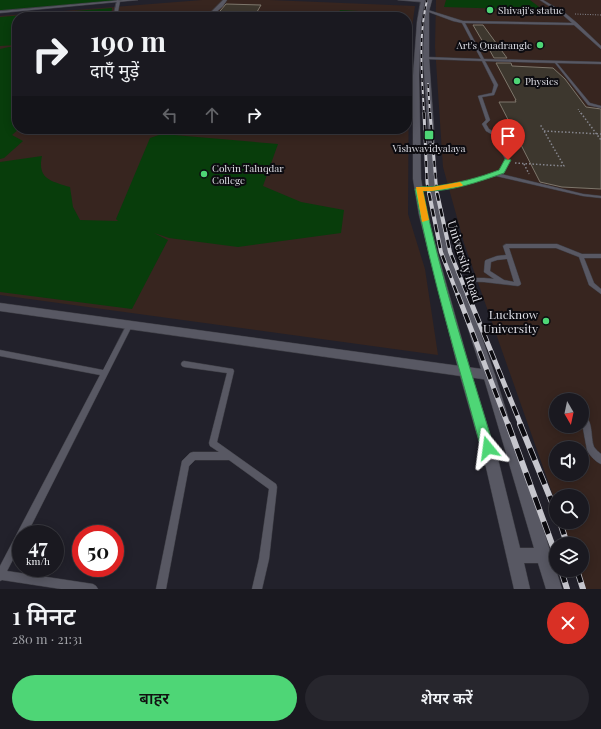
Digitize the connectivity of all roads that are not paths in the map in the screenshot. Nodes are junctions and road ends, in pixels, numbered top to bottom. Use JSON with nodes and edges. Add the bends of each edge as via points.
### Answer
{"nodes":[{"id":1,"x":136,"y":0,"type":"edge"},
{"id":2,"x":225,"y":0,"type":"edge"},
{"id":3,"x":400,"y":0,"type":"edge"},
{"id":4,"x":541,"y":0,"type":"edge"},
{"id":5,"x":118,"y":2,"type":"junction"},
{"id":6,"x":425,"y":5,"type":"edge"},
{"id":7,"x":0,"y":12,"type":"edge"},
{"id":8,"x":115,"y":12,"type":"edge"},
{"id":9,"x":214,"y":12,"type":"edge"},
{"id":10,"x":463,"y":22,"type":"junction"},
{"id":11,"x":576,"y":24,"type":"junction"},
{"id":12,"x":601,"y":48,"type":"edge"},
{"id":13,"x":426,"y":58,"type":"junction"},
{"id":14,"x":484,"y":60,"type":"junction"},
{"id":15,"x":556,"y":63,"type":"junction"},
{"id":16,"x":601,"y":64,"type":"edge"},
{"id":17,"x":412,"y":70,"type":"edge"},
{"id":18,"x":412,"y":92,"type":"edge"},
{"id":19,"x":601,"y":106,"type":"edge"},
{"id":20,"x":495,"y":174,"type":"junction"},
{"id":21,"x":419,"y":189,"type":"junction"},
{"id":22,"x":432,"y":189,"type":"junction"},
{"id":23,"x":601,"y":197,"type":"edge"},
{"id":24,"x":581,"y":256,"type":"junction"},
{"id":25,"x":601,"y":256,"type":"edge"},
{"id":26,"x":510,"y":257,"type":"junction"},
{"id":27,"x":457,"y":280,"type":"junction"},
{"id":28,"x":505,"y":284,"type":"junction"},
{"id":29,"x":601,"y":292,"type":"edge"},
{"id":30,"x":0,"y":307,"type":"edge"},
{"id":31,"x":129,"y":326,"type":"junction"},
{"id":32,"x":0,"y":354,"type":"edge"},
{"id":33,"x":184,"y":364,"type":"dead end"},
{"id":34,"x":465,"y":372,"type":"junction"},
{"id":35,"x":104,"y":373,"type":"junction"},
{"id":36,"x":489,"y":375,"type":"junction"},
{"id":37,"x":588,"y":433,"type":"edge"},
{"id":38,"x":230,"y":456,"type":"junction"},
{"id":39,"x":601,"y":460,"type":"edge"},
{"id":40,"x":26,"y":525,"type":"edge"},
{"id":41,"x":12,"y":553,"type":"edge"},
{"id":42,"x":544,"y":555,"type":"junction"},
{"id":43,"x":514,"y":556,"type":"junction"},
{"id":44,"x":0,"y":576,"type":"edge"},
{"id":45,"x":93,"y":589,"type":"edge"},
{"id":46,"x":161,"y":589,"type":"edge"},
{"id":47,"x":257,"y":589,"type":"edge"},
{"id":48,"x":522,"y":589,"type":"edge"},
{"id":49,"x":554,"y":589,"type":"edge"}],
"edges":[{"from":1,"to":5,"type":"main road"},
{"from":2,"to":9,"type":"main road"},
{"from":3,"to":6,"type":"main road"},
{"from":4,"to":11,"type":"lane"},
{"from":5,"to":7,"type":"main road"},
{"from":5,"to":8,"type":"main road"},
{"from":6,"to":10,"type":"lane"},
{"from":6,"to":13,"type":"main road","name":"University Road"},
{"from":6,"to":17,"type":"main road"},
{"from":10,"to":11,"type":"lane"},
{"from":10,"to":14,"type":"lane"},
{"from":11,"to":12,"type":"lane"},
{"from":13,"to":14,"type":"lane"},
{"from":13,"to":22,"type":"main road","name":"University Road"},
{"from":14,"to":15,"type":"lane"},
{"from":14,"to":20,"type":"lane","via":[[496,85],[493,94],[480,96],[488,120],[484,124],[487,130],[495,134],[508,160],[502,172]]},
{"from":15,"to":16,"type":"lane"},
{"from":15,"to":19,"type":"lane","via":[[589,104]]},
{"from":18,"to":21,"type":"main road"},
{"from":20,"to":22,"type":"lane","via":[[470,183]]},
{"from":20,"to":23,"type":"lane"},
{"from":21,"to":22,"type":"lane"},
{"from":21,"to":34,"type":"main road"},
{"from":22,"to":27,"type":"main road","name":"University Road","via":[[440,229]]},
{"from":24,"to":25,"type":"lane"},
{"from":24,"to":26,"type":"lane","via":[[557,246],[506,246]]},
{"from":24,"to":29,"type":"lane","via":[[591,284]]},
{"from":26,"to":28,"type":"lane","via":[[518,284]]},
{"from":26,"to":28,"type":"lane","via":[[488,261],[487,272]]},
{"from":27,"to":28,"type":"lane","via":[[484,280]]},
{"from":27,"to":36,"type":"main road","name":"University Road"},
{"from":30,"to":31,"type":"main road"},
{"from":31,"to":34,"type":"main road"},
{"from":31,"to":35,"type":"lane"},
{"from":32,"to":35,"type":"lane"},
{"from":33,"to":38,"type":"lane","via":[[232,371],[213,443]]},
{"from":34,"to":36,"type":"main road"},
{"from":34,"to":43,"type":"main road","via":[[492,463]]},
{"from":35,"to":40,"type":"lane"},
{"from":36,"to":42,"type":"main road","name":"University Road"},
{"from":37,"to":39,"type":"lane","via":[[591,450]]},
{"from":38,"to":46,"type":"lane","via":[[193,456],[185,464]]},
{"from":38,"to":47,"type":"lane","via":[[273,487],[264,559]]},
{"from":41,"to":44,"type":"lane"},
{"from":42,"to":43,"type":"main road"},
{"from":42,"to":49,"type":"main road","name":"University Road"},
{"from":43,"to":48,"type":"main road"},
{"from":44,"to":45,"type":"lane"}]}
